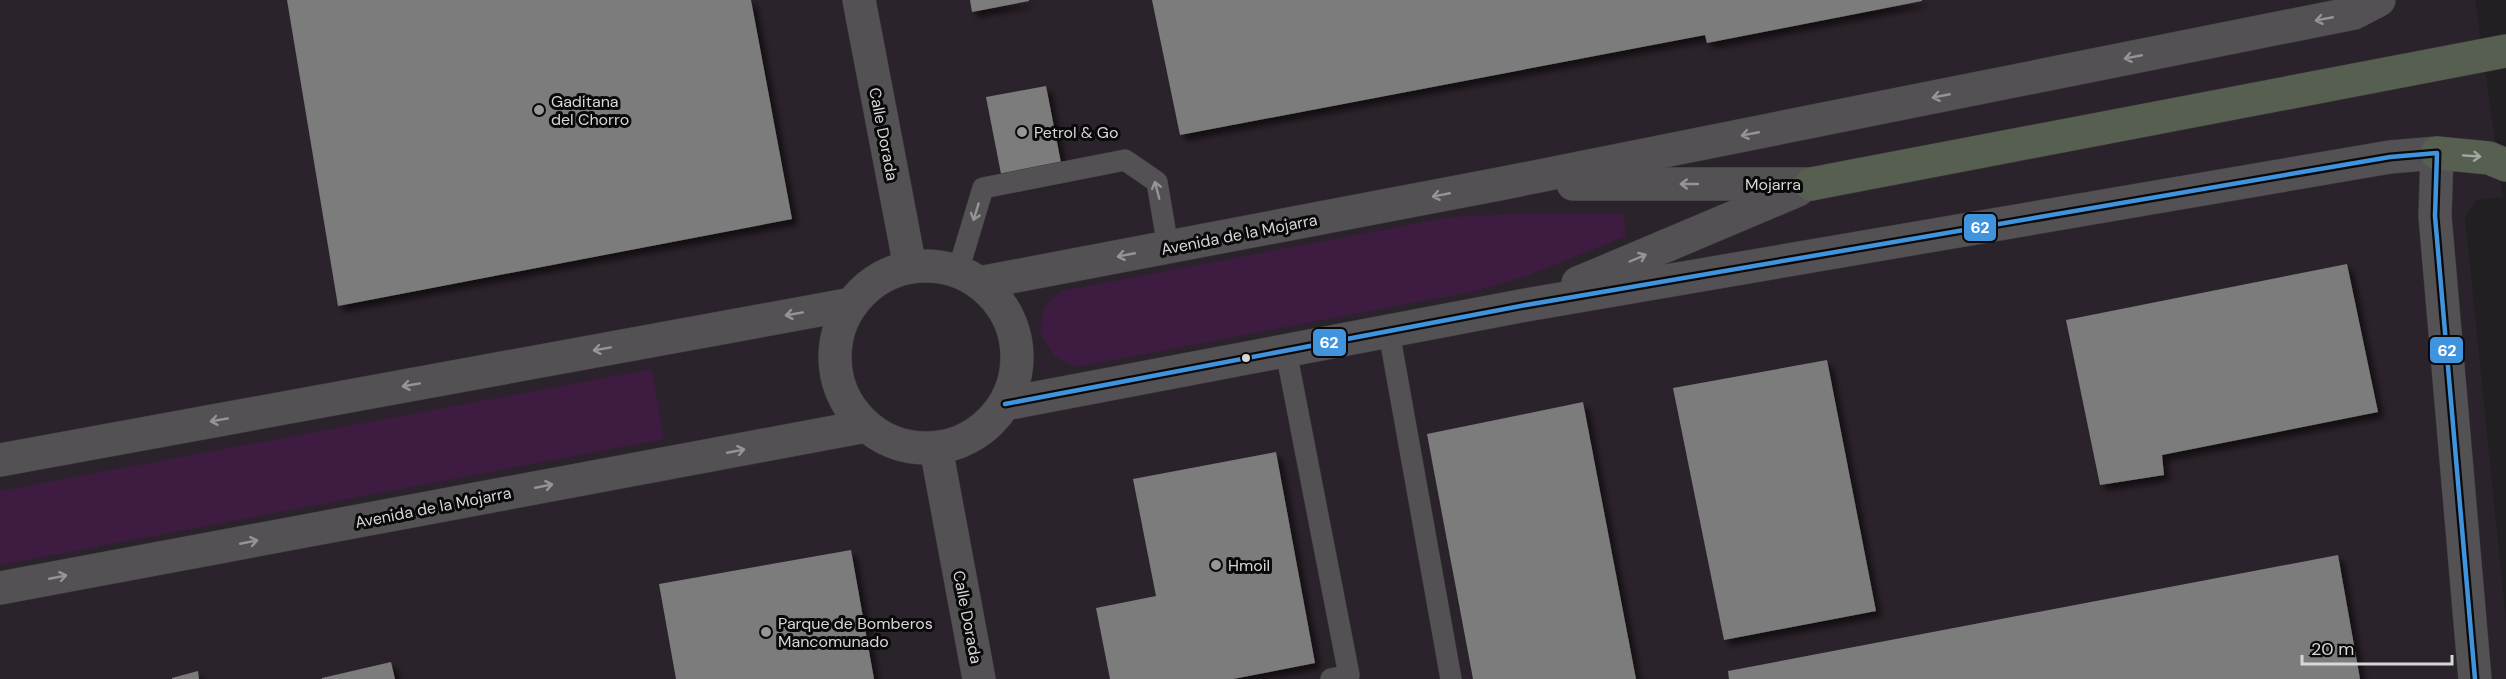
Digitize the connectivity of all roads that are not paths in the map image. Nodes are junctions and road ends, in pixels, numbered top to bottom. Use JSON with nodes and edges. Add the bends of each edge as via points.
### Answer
{"nodes":[{"id":1,"x":859,"y":0,"type":"edge"},
{"id":2,"x":2379,"y":0,"type":"edge"},
{"id":3,"x":2506,"y":51,"type":"edge"},
{"id":4,"x":2437,"y":153,"type":"junction"},
{"id":5,"x":2506,"y":165,"type":"edge"},
{"id":6,"x":1498,"y":184,"type":"junction"},
{"id":7,"x":1811,"y":184,"type":"junction"},
{"id":8,"x":1168,"y":247,"type":"junction"},
{"id":9,"x":910,"y":267,"type":"junction"},
{"id":10,"x":969,"y":277,"type":"junction"},
{"id":11,"x":852,"y":304,"type":"junction"},
{"id":12,"x":1526,"y":305,"type":"junction"},
{"id":13,"x":1389,"y":332,"type":"junction"},
{"id":14,"x":1286,"y":351,"type":"junction"},
{"id":15,"x":1005,"y":404,"type":"junction"},
{"id":16,"x":866,"y":426,"type":"junction"},
{"id":17,"x":936,"y":448,"type":"junction"},
{"id":18,"x":0,"y":460,"type":"edge"},
{"id":19,"x":0,"y":588,"type":"edge"},
{"id":20,"x":979,"y":679,"type":"edge"},
{"id":21,"x":1331,"y":679,"type":"edge"},
{"id":22,"x":1451,"y":679,"type":"edge"},
{"id":23,"x":2475,"y":679,"type":"edge"}],
"edges":[{"from":1,"to":9,"type":"street","name":"Calle Dorada"},
{"from":2,"to":6,"type":"street","one_way":true,"via":[[2354,13]]},
{"from":3,"to":7,"type":"highway"},
{"from":4,"to":5,"type":"highway","one_way":true,"via":[[2489,158]]},
{"from":4,"to":12,"type":"street","via":[[2390,157]]},
{"from":4,"to":23,"type":"street","via":[[2435,216]]},
{"from":7,"to":6,"type":"street","name":"Mojarra","one_way":true},
{"from":6,"to":8,"type":"street","name":"Avenida de la Mojarra","one_way":true},
{"from":12,"to":7,"type":"street","name":"Mojarra","one_way":true},
{"from":8,"to":10,"type":"street","name":"Avenida de la Mojarra","one_way":true},
{"from":8,"to":10,"type":"lane","one_way":true,"via":[[1157,182],[1125,160],[983,188]]},
{"from":9,"to":10,"type":"street","via":[[934,266]]},
{"from":9,"to":11,"type":"street","via":[[887,274],[868,286]]},
{"from":10,"to":15,"type":"street","via":[[999,302],[1011,326],[1017,352],[1016,370]]},
{"from":11,"to":16,"type":"street","via":[[840,327],[834,354],[838,381],[849,405]]},
{"from":11,"to":18,"type":"street","one_way":true},
{"from":12,"to":13,"type":"street"},
{"from":13,"to":14,"type":"street"},
{"from":13,"to":22,"type":"lane"},
{"from":14,"to":15,"type":"street"},
{"from":14,"to":21,"type":"lane","via":[[1349,675]]},
{"from":15,"to":17,"type":"street","via":[[987,425],[964,441]]},
{"from":16,"to":17,"type":"street","via":[[910,448]]},
{"from":19,"to":16,"type":"street","name":"Avenida de la Mojarra","one_way":true},
{"from":17,"to":20,"type":"street","name":"Calle Dorada"}]}
